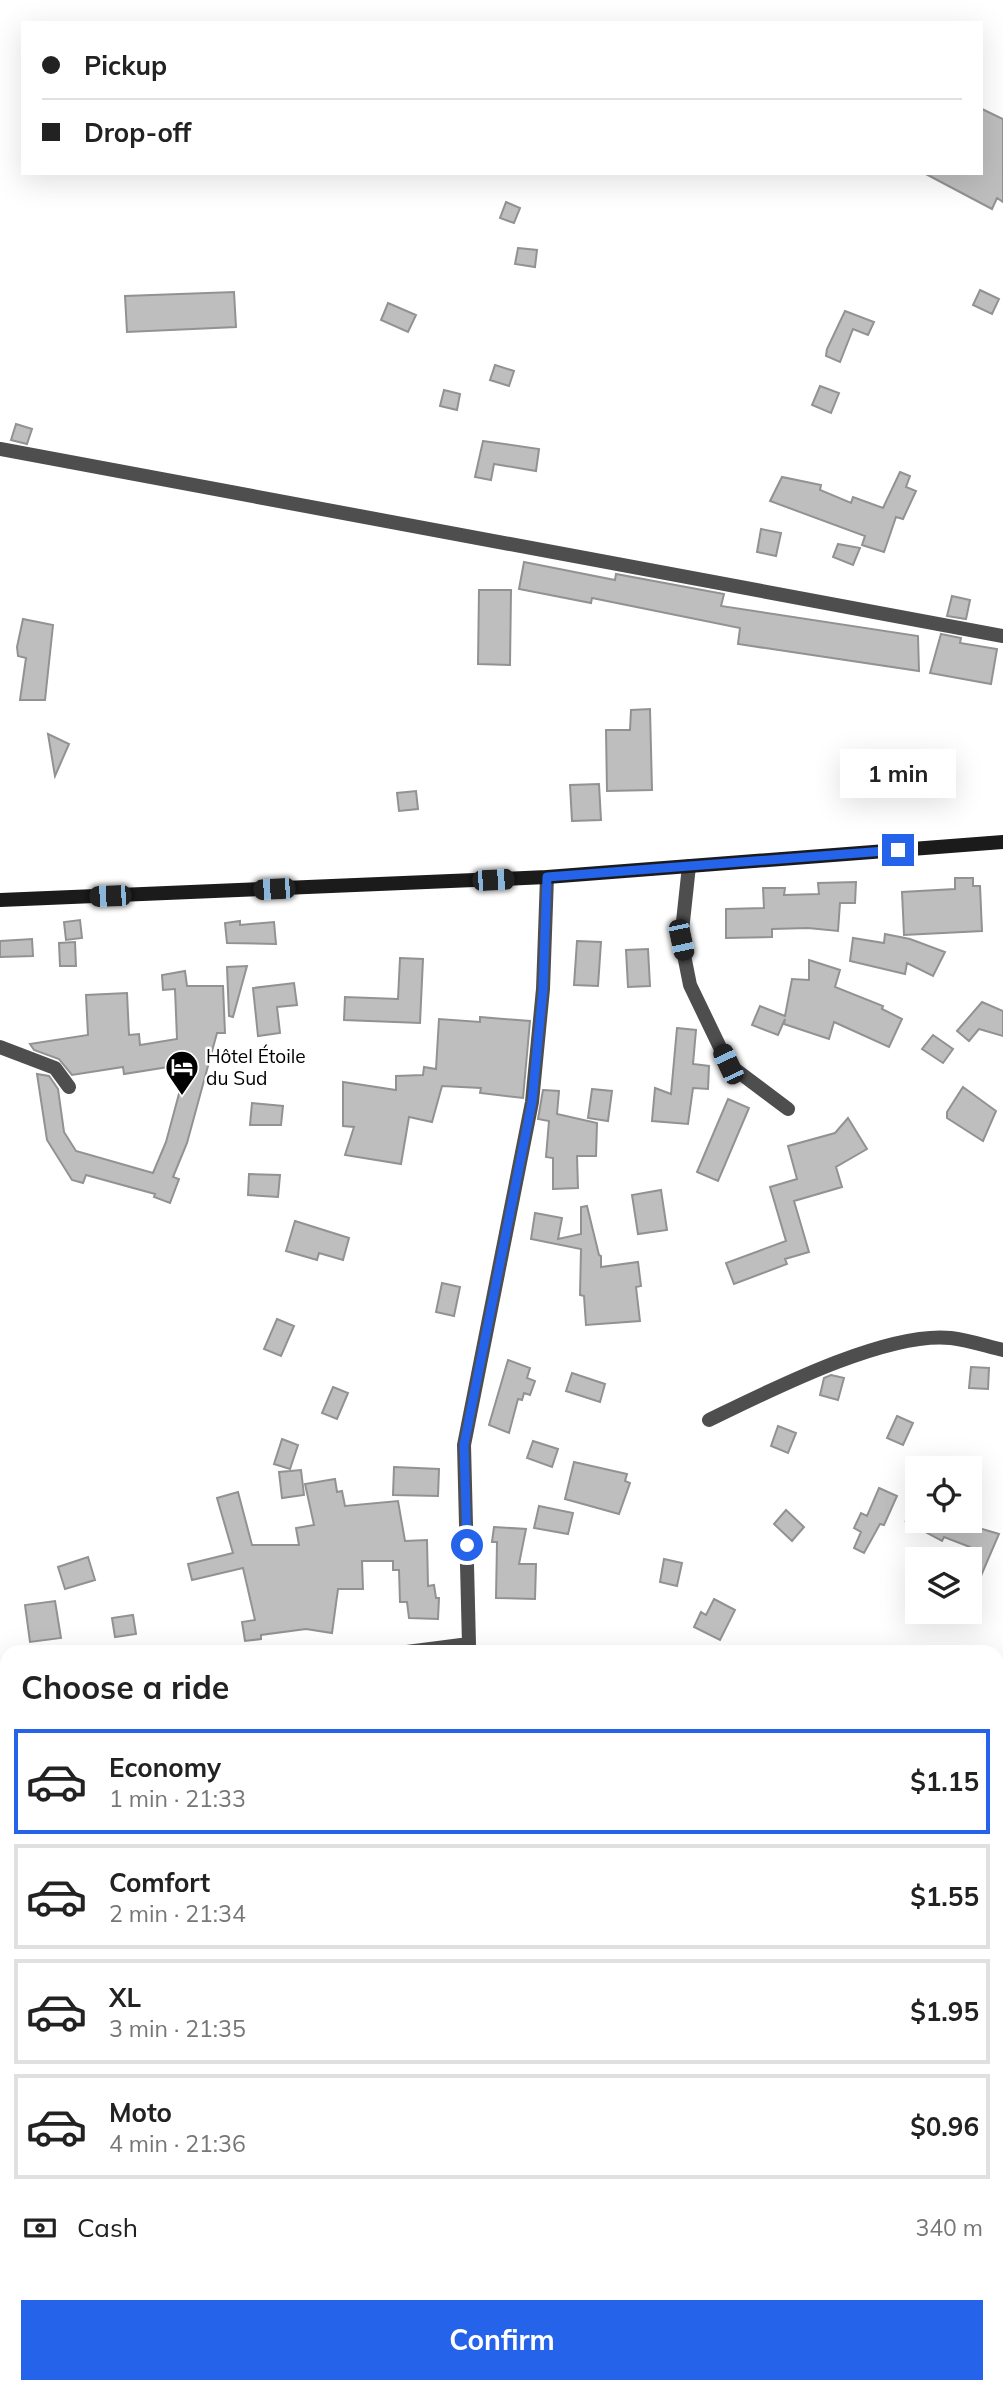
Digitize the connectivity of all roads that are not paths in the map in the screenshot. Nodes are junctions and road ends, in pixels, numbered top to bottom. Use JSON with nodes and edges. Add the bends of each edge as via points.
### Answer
{"nodes":[{"id":1,"x":0,"y":449,"type":"edge"},
{"id":2,"x":1003,"y":636,"type":"edge"},
{"id":3,"x":1003,"y":842,"type":"edge"},
{"id":4,"x":689,"y":866,"type":"junction"},
{"id":5,"x":547,"y":877,"type":"junction"},
{"id":6,"x":0,"y":900,"type":"edge"},
{"id":7,"x":0,"y":1046,"type":"edge"},
{"id":8,"x":69,"y":1087,"type":"dead end"},
{"id":9,"x":788,"y":1109,"type":"dead end"},
{"id":10,"x":1003,"y":1350,"type":"edge"},
{"id":11,"x":709,"y":1420,"type":"dead end"},
{"id":12,"x":461,"y":1645,"type":"edge"}],
"edges":[{"from":1,"to":2,"type":"street"},
{"from":3,"to":4,"type":"main road"},
{"from":4,"to":5,"type":"main road"},
{"from":4,"to":9,"type":"street","via":[[681,940],[690,985],[728,1064]]},
{"from":5,"to":6,"type":"main road"},
{"from":5,"to":12,"type":"street","via":[[532,1102],[464,1445],[469,1644]]},
{"from":7,"to":8,"type":"street","via":[[55,1068]]},
{"from":10,"to":11,"type":"street","via":[[949,1338],[896,1342],[787,1382]]}]}
